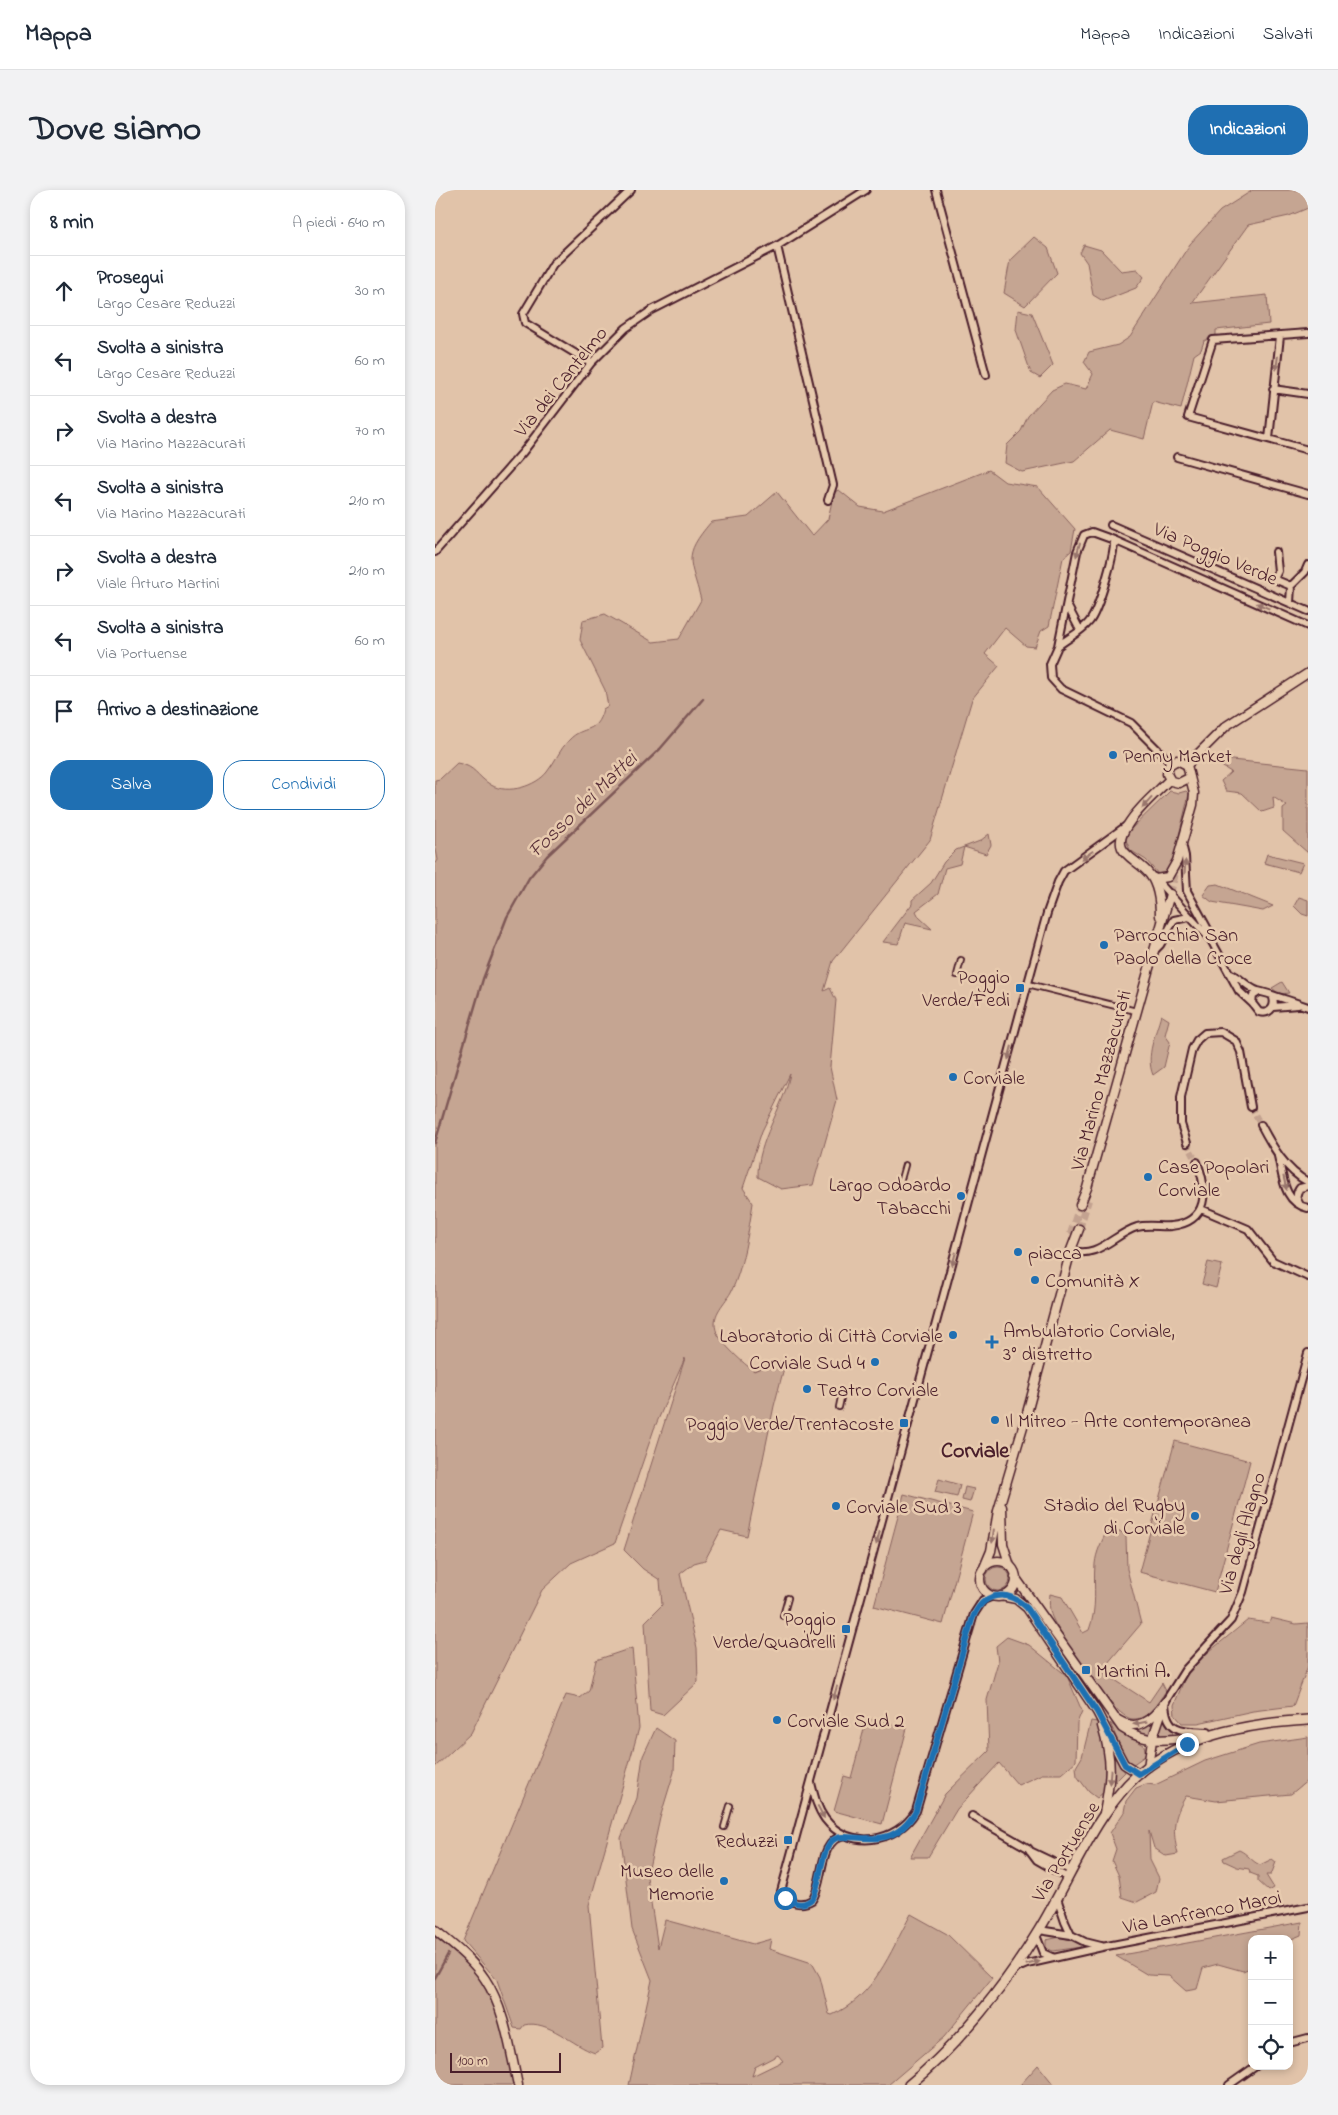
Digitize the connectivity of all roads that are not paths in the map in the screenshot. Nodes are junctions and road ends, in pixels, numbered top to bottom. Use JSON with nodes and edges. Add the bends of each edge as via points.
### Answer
{"nodes":[{"id":1,"x":631,"y":190,"type":"edge"},
{"id":2,"x":865,"y":190,"type":"edge"},
{"id":3,"x":936,"y":190,"type":"edge"},
{"id":4,"x":777,"y":246,"type":"junction"},
{"id":5,"x":1308,"y":333,"type":"edge"},
{"id":6,"x":1280,"y":336,"type":"junction"},
{"id":7,"x":591,"y":363,"type":"junction"},
{"id":8,"x":986,"y":375,"type":"dead end"},
{"id":9,"x":1273,"y":389,"type":"junction"},
{"id":10,"x":1308,"y":394,"type":"edge"},
{"id":11,"x":1269,"y":439,"type":"junction"},
{"id":12,"x":1308,"y":450,"type":"edge"},
{"id":13,"x":1177,"y":458,"type":"dead end"},
{"id":14,"x":1308,"y":494,"type":"edge"},
{"id":15,"x":828,"y":500,"type":"dead end"},
{"id":16,"x":1111,"y":525,"type":"dead end"},
{"id":17,"x":1115,"y":540,"type":"junction"},
{"id":18,"x":435,"y":552,"type":"edge"},
{"id":19,"x":1276,"y":552,"type":"dead end"},
{"id":20,"x":1308,"y":565,"type":"edge"},
{"id":21,"x":1291,"y":586,"type":"junction"},
{"id":22,"x":1290,"y":603,"type":"junction"},
{"id":23,"x":1067,"y":605,"type":"junction"},
{"id":24,"x":1308,"y":611,"type":"edge"},
{"id":25,"x":1308,"y":626,"type":"edge"},
{"id":26,"x":1080,"y":630,"type":"junction"},
{"id":27,"x":1058,"y":646,"type":"junction"},
{"id":28,"x":1308,"y":673,"type":"edge"},
{"id":29,"x":1171,"y":763,"type":"junction"},
{"id":30,"x":1187,"y":765,"type":"junction"},
{"id":31,"x":1189,"y":778,"type":"junction"},
{"id":32,"x":1169,"y":780,"type":"junction"},
{"id":33,"x":1126,"y":826,"type":"junction"},
{"id":34,"x":1182,"y":844,"type":"junction"},
{"id":35,"x":1153,"y":877,"type":"junction"},
{"id":36,"x":1170,"y":894,"type":"junction"},
{"id":37,"x":1189,"y":917,"type":"junction"},
{"id":38,"x":1158,"y":930,"type":"junction"},
{"id":39,"x":1211,"y":940,"type":"junction"},
{"id":40,"x":1152,"y":952,"type":"junction"},
{"id":41,"x":961,"y":960,"type":"dead end"},
{"id":42,"x":1231,"y":974,"type":"junction"},
{"id":43,"x":957,"y":975,"type":"dead end"},
{"id":44,"x":1029,"y":984,"type":"junction"},
{"id":45,"x":1259,"y":992,"type":"junction"},
{"id":46,"x":1272,"y":996,"type":"junction"},
{"id":47,"x":1252,"y":1003,"type":"junction"},
{"id":48,"x":1306,"y":1006,"type":"edge"},
{"id":49,"x":1273,"y":1007,"type":"junction"},
{"id":50,"x":1136,"y":1011,"type":"junction"},
{"id":51,"x":1251,"y":1107,"type":"tunnel mouth"},
{"id":52,"x":1261,"y":1125,"type":"tunnel mouth"},
{"id":53,"x":1187,"y":1143,"type":"tunnel mouth"},
{"id":54,"x":1278,"y":1154,"type":"junction"},
{"id":55,"x":1197,"y":1162,"type":"tunnel mouth"},
{"id":56,"x":905,"y":1165,"type":"dead end"},
{"id":57,"x":1308,"y":1182,"type":"edge"},
{"id":58,"x":901,"y":1183,"type":"dead end"},
{"id":59,"x":1308,"y":1186,"type":"edge"},
{"id":60,"x":1087,"y":1188,"type":"junction"},
{"id":61,"x":1088,"y":1200,"type":"tunnel mouth"},
{"id":62,"x":1080,"y":1205,"type":"tunnel mouth"},
{"id":63,"x":1304,"y":1207,"type":"edge"},
{"id":64,"x":1201,"y":1209,"type":"junction"},
{"id":65,"x":1079,"y":1229,"type":"tunnel mouth"},
{"id":66,"x":1071,"y":1234,"type":"tunnel mouth"},
{"id":67,"x":1072,"y":1247,"type":"junction"},
{"id":68,"x":1308,"y":1277,"type":"edge"},
{"id":69,"x":1308,"y":1353,"type":"edge"},
{"id":70,"x":842,"y":1393,"type":"dead end"},
{"id":71,"x":839,"y":1407,"type":"dead end"},
{"id":72,"x":1002,"y":1502,"type":"junction"},
{"id":73,"x":1010,"y":1566,"type":"junction"},
{"id":74,"x":983,"y":1570,"type":"junction"},
{"id":75,"x":1015,"y":1577,"type":"junction"},
{"id":76,"x":997,"y":1596,"type":"junction"},
{"id":77,"x":788,"y":1598,"type":"dead end"},
{"id":78,"x":783,"y":1616,"type":"dead end"},
{"id":79,"x":1165,"y":1702,"type":"junction"},
{"id":80,"x":1097,"y":1712,"type":"junction"},
{"id":81,"x":1110,"y":1713,"type":"junction"},
{"id":82,"x":1308,"y":1720,"type":"edge"},
{"id":83,"x":1217,"y":1734,"type":"junction"},
{"id":84,"x":1152,"y":1740,"type":"junction"},
{"id":85,"x":1148,"y":1767,"type":"junction"},
{"id":86,"x":1139,"y":1774,"type":"junction"},
{"id":87,"x":811,"y":1781,"type":"junction"},
{"id":88,"x":730,"y":1806,"type":"dead end"},
{"id":89,"x":972,"y":1816,"type":"dead end"},
{"id":90,"x":1103,"y":1817,"type":"junction"},
{"id":91,"x":724,"y":1827,"type":"dead end"},
{"id":92,"x":844,"y":1835,"type":"junction"},
{"id":93,"x":1070,"y":1875,"type":"junction"},
{"id":94,"x":1057,"y":1898,"type":"junction"},
{"id":95,"x":1308,"y":1907,"type":"edge"},
{"id":96,"x":435,"y":1930,"type":"edge"},
{"id":97,"x":1038,"y":1932,"type":"junction"},
{"id":98,"x":1071,"y":1935,"type":"junction"},
{"id":99,"x":1103,"y":1946,"type":"junction"},
{"id":100,"x":1057,"y":1958,"type":"junction"},
{"id":101,"x":1010,"y":1972,"type":"junction"},
{"id":102,"x":1308,"y":2038,"type":"edge"},
{"id":103,"x":1293,"y":2042,"type":"edge"},
{"id":104,"x":1250,"y":2070,"type":"edge"},
{"id":105,"x":518,"y":2085,"type":"edge"},
{"id":106,"x":909,"y":2085,"type":"edge"},
{"id":107,"x":1229,"y":2085,"type":"edge"}],
"edges":[{"from":1,"to":7,"type":"street","via":[[553,264],[523,314],[525,323]]},
{"from":2,"to":4,"type":"street","name":"Via dei Cantelmo"},
{"from":3,"to":8,"type":"street"},
{"from":4,"to":7,"type":"street","name":"Via dei Cantelmo","via":[[643,316]]},
{"from":4,"to":15,"type":"street","via":[[833,485]]},
{"from":5,"to":6,"type":"street"},
{"from":6,"to":9,"type":"street","one_way":true},
{"from":6,"to":11,"type":"street","via":[[1213,340],[1188,417]]},
{"from":7,"to":18,"type":"street","name":"Via dei Cantelmo","via":[[523,452]]},
{"from":9,"to":10,"type":"street"},
{"from":9,"to":11,"type":"street"},
{"from":11,"to":12,"type":"street"},
{"from":13,"to":14,"type":"street"},
{"from":16,"to":22,"type":"street","name":"Via Poggio Verde"},
{"from":17,"to":23,"type":"street","one_way":true,"via":[[1093,532],[1084,535],[1077,552]]},
{"from":25,"to":17,"type":"street","one_way":true},
{"from":17,"to":26,"type":"street","via":[[1094,614]]},
{"from":19,"to":21,"type":"street","via":[[1278,571],[1274,579]]},
{"from":20,"to":21,"type":"street"},
{"from":21,"to":22,"type":"street"},
{"from":22,"to":24,"type":"street","name":"Via Poggio Verde"},
{"from":23,"to":26,"type":"street"},
{"from":23,"to":27,"type":"street"},
{"from":26,"to":27,"type":"street"},
{"from":27,"to":29,"type":"street","via":[[1049,667],[1055,684],[1131,723]]},
{"from":28,"to":30,"type":"street","via":[[1226,726]]},
{"from":29,"to":30,"type":"street","via":[[1179,760]]},
{"from":29,"to":32,"type":"street","via":[[1166,771]]},
{"from":30,"to":31,"type":"street"},
{"from":31,"to":32,"type":"street","via":[[1179,783]]},
{"from":31,"to":34,"type":"street","via":[[1194,795]]},
{"from":32,"to":33,"type":"street","one_way":true},
{"from":33,"to":35,"type":"street","via":[[1122,849]]},
{"from":33,"to":44,"type":"street","one_way":true,"via":[[1067,869],[1060,878],[1047,913]]},
{"from":34,"to":35,"type":"street","via":[[1168,878]]},
{"from":39,"to":34,"type":"street","one_way":true,"via":[[1187,891]]},
{"from":35,"to":36,"type":"street"},
{"from":35,"to":38,"type":"street","via":[[1159,900]]},
{"from":36,"to":37,"type":"street"},
{"from":36,"to":38,"type":"street","name":"Via Marino Mazzacurati"},
{"from":37,"to":39,"type":"street"},
{"from":37,"to":40,"type":"street","via":[[1174,920],[1160,945]]},
{"from":38,"to":40,"type":"street","name":"Via Marino Mazzacurati"},
{"from":39,"to":42,"type":"street"},
{"from":40,"to":50,"type":"street","name":"Via Marino Mazzacurati"},
{"from":41,"to":43,"type":"street"},
{"from":42,"to":45,"type":"street"},
{"from":42,"to":47,"type":"street","via":[[1231,979]]},
{"from":44,"to":50,"type":"street"},
{"from":44,"to":87,"type":"street","one_way":true},
{"from":45,"to":46,"type":"street"},
{"from":45,"to":47,"type":"street","via":[[1253,996]]},
{"from":46,"to":48,"type":"street"},
{"from":46,"to":49,"type":"street"},
{"from":47,"to":49,"type":"street","via":[[1254,1009],[1261,1013]]},
{"from":48,"to":49,"type":"street"},
{"from":50,"to":60,"type":"street","name":"Via Marino Mazzacurati"},
{"from":51,"to":53,"type":"street","via":[[1236,1041],[1221,1032],[1205,1033],[1192,1049],[1181,1097],[1181,1124]]},
{"from":52,"to":54,"type":"street"},
{"from":54,"to":57,"type":"street","via":[[1295,1174]]},
{"from":54,"to":63,"type":"street","one_way":true,"via":[[1289,1196]]},
{"from":55,"to":64,"type":"street","via":[[1204,1188]]},
{"from":56,"to":58,"type":"street"},
{"from":59,"to":63,"type":"street","via":[[1300,1188],[1296,1197]]},
{"from":60,"to":61,"type":"street","name":"Via Marino Mazzacurati"},
{"from":60,"to":62,"type":"street","name":"Via Marino Mazzacurati"},
{"from":64,"to":67,"type":"street","via":[[1181,1224],[1136,1227],[1099,1249],[1085,1253]]},
{"from":64,"to":68,"type":"street","via":[[1246,1228],[1273,1261]]},
{"from":65,"to":67,"type":"street"},
{"from":66,"to":67,"type":"street"},
{"from":67,"to":72,"type":"street"},
{"from":69,"to":79,"type":"street","name":"Via degli Alagno","via":[[1235,1613],[1185,1670]]},
{"from":70,"to":71,"type":"street"},
{"from":72,"to":73,"type":"street","via":[[1003,1539]]},
{"from":72,"to":74,"type":"street","one_way":true,"via":[[991,1551]]},
{"from":73,"to":74,"type":"street","via":[[993,1562]]},
{"from":73,"to":75,"type":"street"},
{"from":74,"to":76,"type":"street","via":[[981,1584]]},
{"from":75,"to":76,"type":"street","via":[[1010,1591]]},
{"from":75,"to":81,"type":"street"},
{"from":76,"to":80,"type":"street","via":[[1016,1600],[1027,1608]]},
{"from":76,"to":92,"type":"street","via":[[983,1600],[974,1614],[916,1811],[909,1823],[881,1838]]},
{"from":77,"to":78,"type":"street"},
{"from":79,"to":81,"type":"street","one_way":true,"via":[[1152,1719],[1141,1724],[1123,1722]]},
{"from":79,"to":83,"type":"street","via":[[1168,1718],[1175,1728]]},
{"from":79,"to":84,"type":"street","name":"Via degli Alagno"},
{"from":80,"to":86,"type":"street","via":[[1125,1765]]},
{"from":80,"to":90,"type":"street","one_way":true,"via":[[1111,1759]]},
{"from":81,"to":84,"type":"street","via":[[1126,1731]]},
{"from":82,"to":83,"type":"main road","name":"Via Portuense","via":[[1272,1722]]},
{"from":83,"to":84,"type":"street"},
{"from":83,"to":85,"type":"main road","name":"Via Portuense","via":[[1181,1747]]},
{"from":84,"to":85,"type":"street","name":"Via degli Alagno"},
{"from":85,"to":86,"type":"main road","name":"Via Portuense"},
{"from":86,"to":90,"type":"main road","name":"Via Portuense"},
{"from":87,"to":92,"type":"street","one_way":true,"via":[[823,1817]]},
{"from":87,"to":92,"type":"street","via":[[780,1895],[804,1904],[813,1898],[829,1845]]},
{"from":88,"to":91,"type":"street"},
{"from":89,"to":93,"type":"street","via":[[1029,1848],[1037,1860]]},
{"from":90,"to":93,"type":"main road","name":"Via Portuense"},
{"from":93,"to":94,"type":"main road","name":"Via Portuense"},
{"from":94,"to":97,"type":"main road","name":"Via Portuense"},
{"from":94,"to":98,"type":"street"},
{"from":95,"to":99,"type":"street","name":"Via Lanfranco Maroi"},
{"from":96,"to":105,"type":"street","via":[[466,1957],[488,1983],[499,2008]]},
{"from":97,"to":98,"type":"street","name":"Via Lanfranco Maroi"},
{"from":97,"to":100,"type":"street","via":[[1043,1953]]},
{"from":97,"to":101,"type":"main road","name":"Via Portuense"},
{"from":98,"to":99,"type":"street","name":"Via Lanfranco Maroi"},
{"from":99,"to":100,"type":"street","name":"Via Lanfranco Maroi"},
{"from":101,"to":100,"type":"street","name":"Via Lanfranco Maroi","one_way":true},
{"from":101,"to":106,"type":"main road","name":"Via Portuense","via":[[942,2057]]},
{"from":102,"to":103,"type":"street"},
{"from":104,"to":107,"type":"street"}]}
